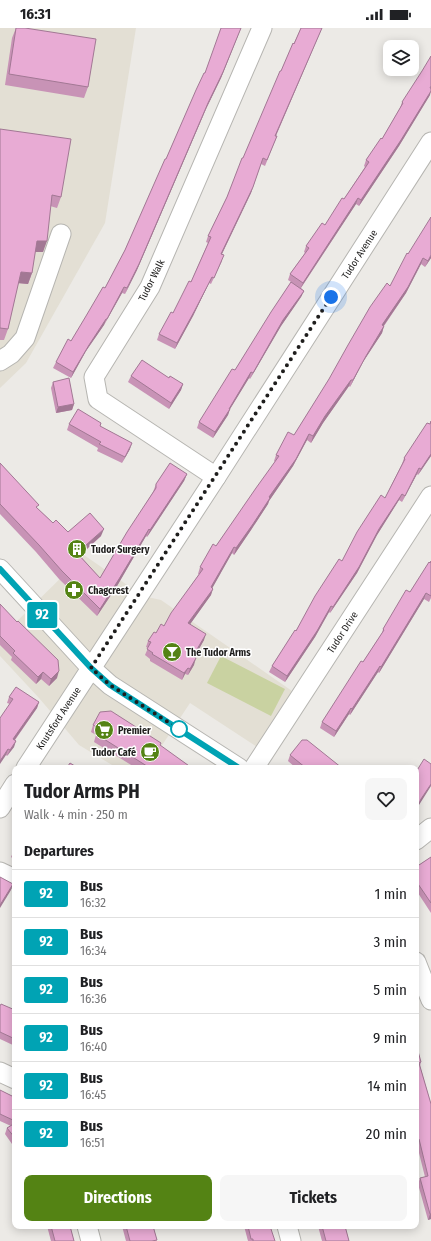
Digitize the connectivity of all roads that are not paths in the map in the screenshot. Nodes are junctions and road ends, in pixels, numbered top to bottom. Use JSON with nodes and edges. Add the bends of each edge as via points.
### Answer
{"nodes":[{"id":1,"x":262,"y":28,"type":"edge"},
{"id":2,"x":431,"y":142,"type":"edge"},
{"id":3,"x":61,"y":234,"type":"dead end"},
{"id":4,"x":0,"y":361,"type":"edge"},
{"id":5,"x":216,"y":477,"type":"junction"},
{"id":6,"x":431,"y":496,"type":"edge"},
{"id":7,"x":0,"y":569,"type":"edge"},
{"id":8,"x":91,"y":668,"type":"junction"},
{"id":9,"x":28,"y":765,"type":"edge"},
{"id":10,"x":234,"y":765,"type":"edge"},
{"id":11,"x":256,"y":765,"type":"edge"},
{"id":12,"x":12,"y":789,"type":"edge"},
{"id":13,"x":0,"y":808,"type":"edge"},
{"id":14,"x":431,"y":828,"type":"edge"},
{"id":15,"x":419,"y":838,"type":"edge"},
{"id":16,"x":0,"y":872,"type":"edge"},
{"id":17,"x":12,"y":878,"type":"edge"},
{"id":18,"x":419,"y":970,"type":"edge"},
{"id":19,"x":431,"y":1000,"type":"edge"},
{"id":20,"x":0,"y":1072,"type":"edge"},
{"id":21,"x":12,"y":1078,"type":"edge"},
{"id":22,"x":88,"y":1229,"type":"edge"},
{"id":23,"x":289,"y":1229,"type":"edge"},
{"id":24,"x":91,"y":1241,"type":"edge"},
{"id":25,"x":291,"y":1241,"type":"edge"}],
"edges":[{"from":1,"to":5,"type":"street","name":"Tudor Walk","via":[[150,287],[94,377],[98,399]]},
{"from":2,"to":5,"type":"street","name":"Tudor Avenue"},
{"from":3,"to":4,"type":"street","via":[[25,338],[11,354]]},
{"from":5,"to":8,"type":"street","name":"Tudor Avenue"},
{"from":6,"to":11,"type":"street","name":"Tudor Drive"},
{"from":7,"to":8,"type":"street"},
{"from":8,"to":9,"type":"street","name":"Knutsford Avenue"},
{"from":8,"to":10,"type":"street","via":[[110,685]]},
{"from":12,"to":13,"type":"street"},
{"from":14,"to":15,"type":"street"},
{"from":16,"to":17,"type":"street"},
{"from":18,"to":19,"type":"street"},
{"from":20,"to":21,"type":"street"},
{"from":22,"to":24,"type":"street"},
{"from":23,"to":25,"type":"street"}]}
